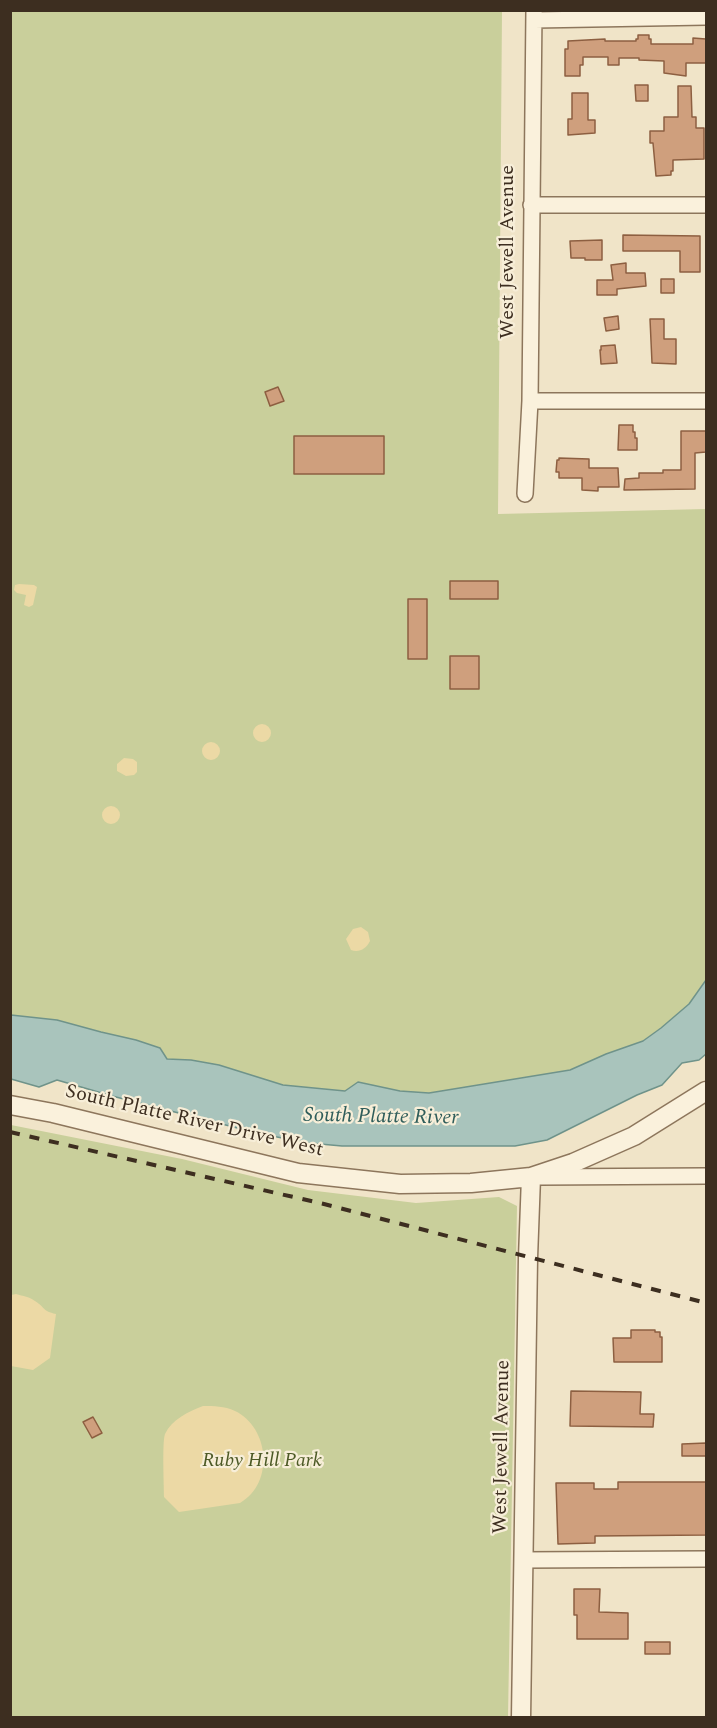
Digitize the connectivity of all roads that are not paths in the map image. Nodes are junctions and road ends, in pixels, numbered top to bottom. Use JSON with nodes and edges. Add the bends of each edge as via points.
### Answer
{"nodes":[{"id":1,"x":535,"y":15,"type":"edge"},
{"id":2,"x":706,"y":17,"type":"edge"},
{"id":3,"x":531,"y":205,"type":"junction"},
{"id":4,"x":706,"y":205,"type":"edge"},
{"id":5,"x":530,"y":401,"type":"junction"},
{"id":6,"x":706,"y":401,"type":"edge"},
{"id":7,"x":525,"y":494,"type":"dead end"},
{"id":8,"x":706,"y":1091,"type":"edge"},
{"id":9,"x":10,"y":1105,"type":"edge"},
{"id":10,"x":706,"y":1176,"type":"edge"},
{"id":11,"x":531,"y":1177,"type":"junction"},
{"id":12,"x":706,"y":1559,"type":"edge"},
{"id":13,"x":523,"y":1560,"type":"junction"},
{"id":14,"x":521,"y":1718,"type":"edge"}],
"edges":[{"from":1,"to":2,"type":"street"},
{"from":1,"to":3,"type":"street","name":"West Jewell Avenue"},
{"from":3,"to":4,"type":"street"},
{"from":3,"to":5,"type":"street","name":"West Jewell Avenue"},
{"from":5,"to":6,"type":"street"},
{"from":5,"to":7,"type":"street","name":"West Jewell Avenue"},
{"from":8,"to":11,"type":"street","name":"South Platte River Drive West","via":[[634,1136]]},
{"from":9,"to":11,"type":"street","name":"South Platte River Drive West","via":[[298,1173],[400,1184]]},
{"from":10,"to":11,"type":"street"},
{"from":11,"to":13,"type":"street","name":"West Jewell Avenue"},
{"from":12,"to":13,"type":"street"},
{"from":13,"to":14,"type":"street","name":"West Jewell Avenue"}]}
